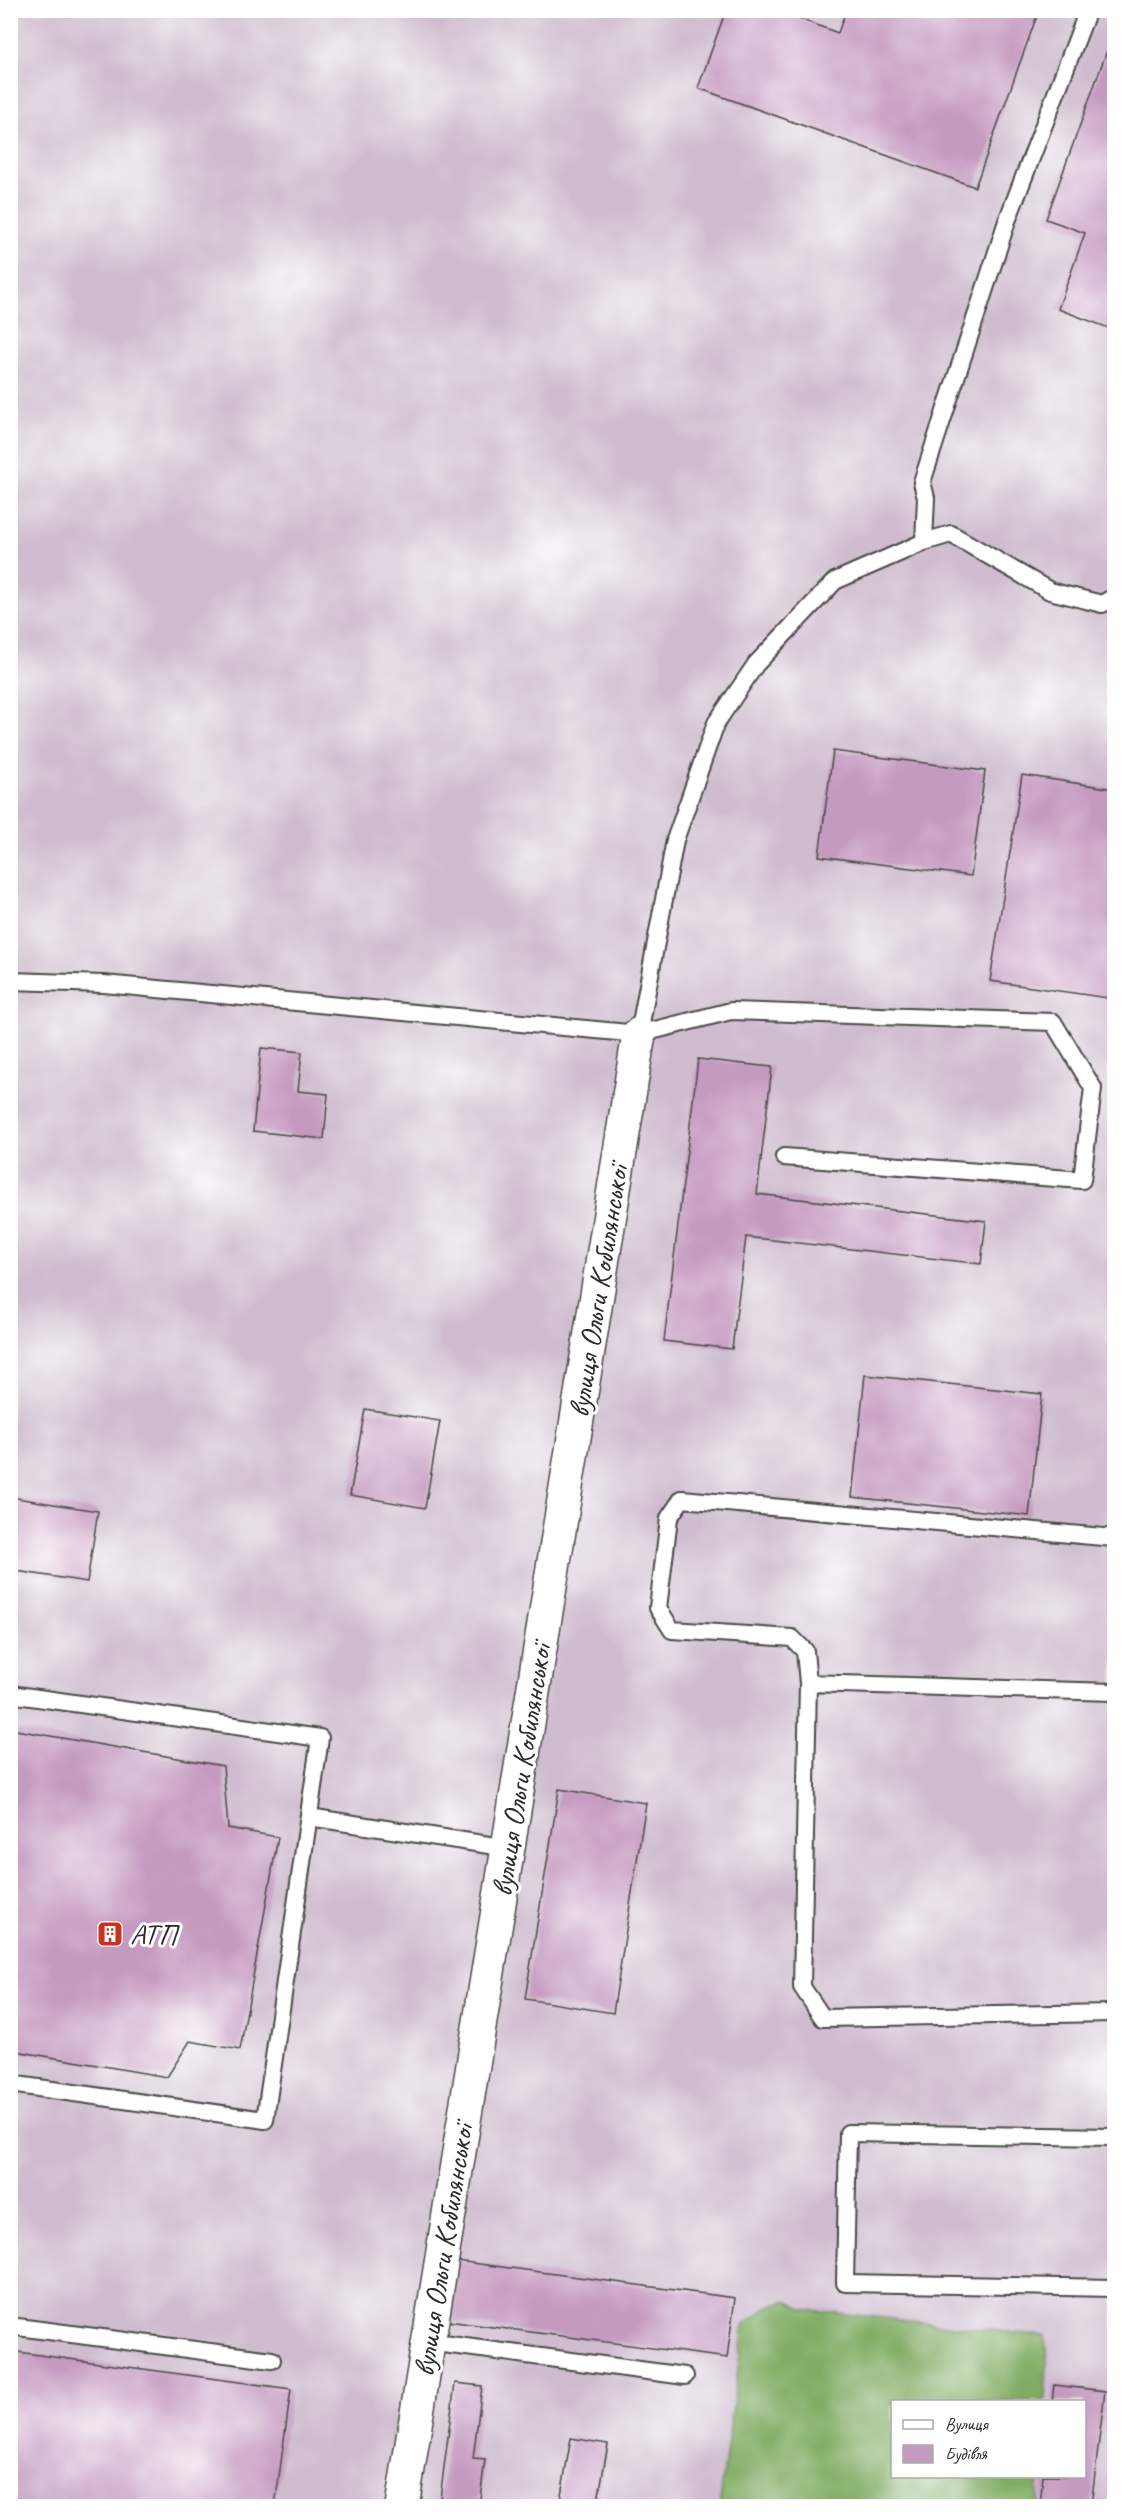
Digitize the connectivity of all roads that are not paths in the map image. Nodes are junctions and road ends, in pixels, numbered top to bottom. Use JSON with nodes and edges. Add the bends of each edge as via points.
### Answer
{"nodes":[{"id":1,"x":1088,"y":10,"type":"edge"},
{"id":2,"x":924,"y":542,"type":"junction"},
{"id":3,"x":1114,"y":597,"type":"edge"},
{"id":4,"x":10,"y":981,"type":"edge"},
{"id":5,"x":639,"y":1035,"type":"junction"},
{"id":6,"x":784,"y":1157,"type":"dead end"},
{"id":7,"x":1114,"y":1538,"type":"edge"},
{"id":8,"x":808,"y":1683,"type":"junction"},
{"id":9,"x":1114,"y":1692,"type":"edge"},
{"id":10,"x":10,"y":1694,"type":"edge"},
{"id":11,"x":309,"y":1817,"type":"junction"},
{"id":12,"x":508,"y":1848,"type":"junction"},
{"id":13,"x":1114,"y":2013,"type":"edge"},
{"id":14,"x":10,"y":2084,"type":"edge"},
{"id":15,"x":1114,"y":2137,"type":"edge"},
{"id":16,"x":1114,"y":2288,"type":"edge"},
{"id":17,"x":10,"y":2326,"type":"edge"},
{"id":18,"x":428,"y":2342,"type":"junction"},
{"id":19,"x":272,"y":2360,"type":"dead end"},
{"id":20,"x":685,"y":2376,"type":"dead end"},
{"id":21,"x":402,"y":2506,"type":"edge"}],
"edges":[{"from":1,"to":2,"type":"lane","via":[[1007,221],[922,482],[926,498]]},
{"from":2,"to":3,"type":"lane","via":[[951,534],[1050,591],[1102,604]]},
{"from":2,"to":5,"type":"lane","via":[[835,581],[756,664],[716,723],[675,840]]},
{"from":4,"to":5,"type":"lane","via":[[104,984]]},
{"from":5,"to":6,"type":"lane","via":[[731,1011],[1053,1022],[1093,1088],[1082,1180]]},
{"from":5,"to":12,"type":"street","name":"вулиця Ольги Кобилянської"},
{"from":7,"to":8,"type":"lane","via":[[682,1499],[669,1518],[658,1608],[672,1630],[792,1638],[805,1651]]},
{"from":8,"to":9,"type":"lane"},
{"from":8,"to":13,"type":"lane","via":[[802,1987],[823,2018]]},
{"from":10,"to":11,"type":"lane","via":[[320,1738]]},
{"from":11,"to":12,"type":"lane"},
{"from":11,"to":14,"type":"lane","via":[[265,2120]]},
{"from":12,"to":18,"type":"street","name":"вулиця Ольги Кобилянської"},
{"from":15,"to":16,"type":"lane","via":[[848,2133],[845,2283]]},
{"from":17,"to":19,"type":"lane"},
{"from":18,"to":20,"type":"lane"},
{"from":18,"to":21,"type":"street","name":"вулиця Ольги Кобилянської"}]}
